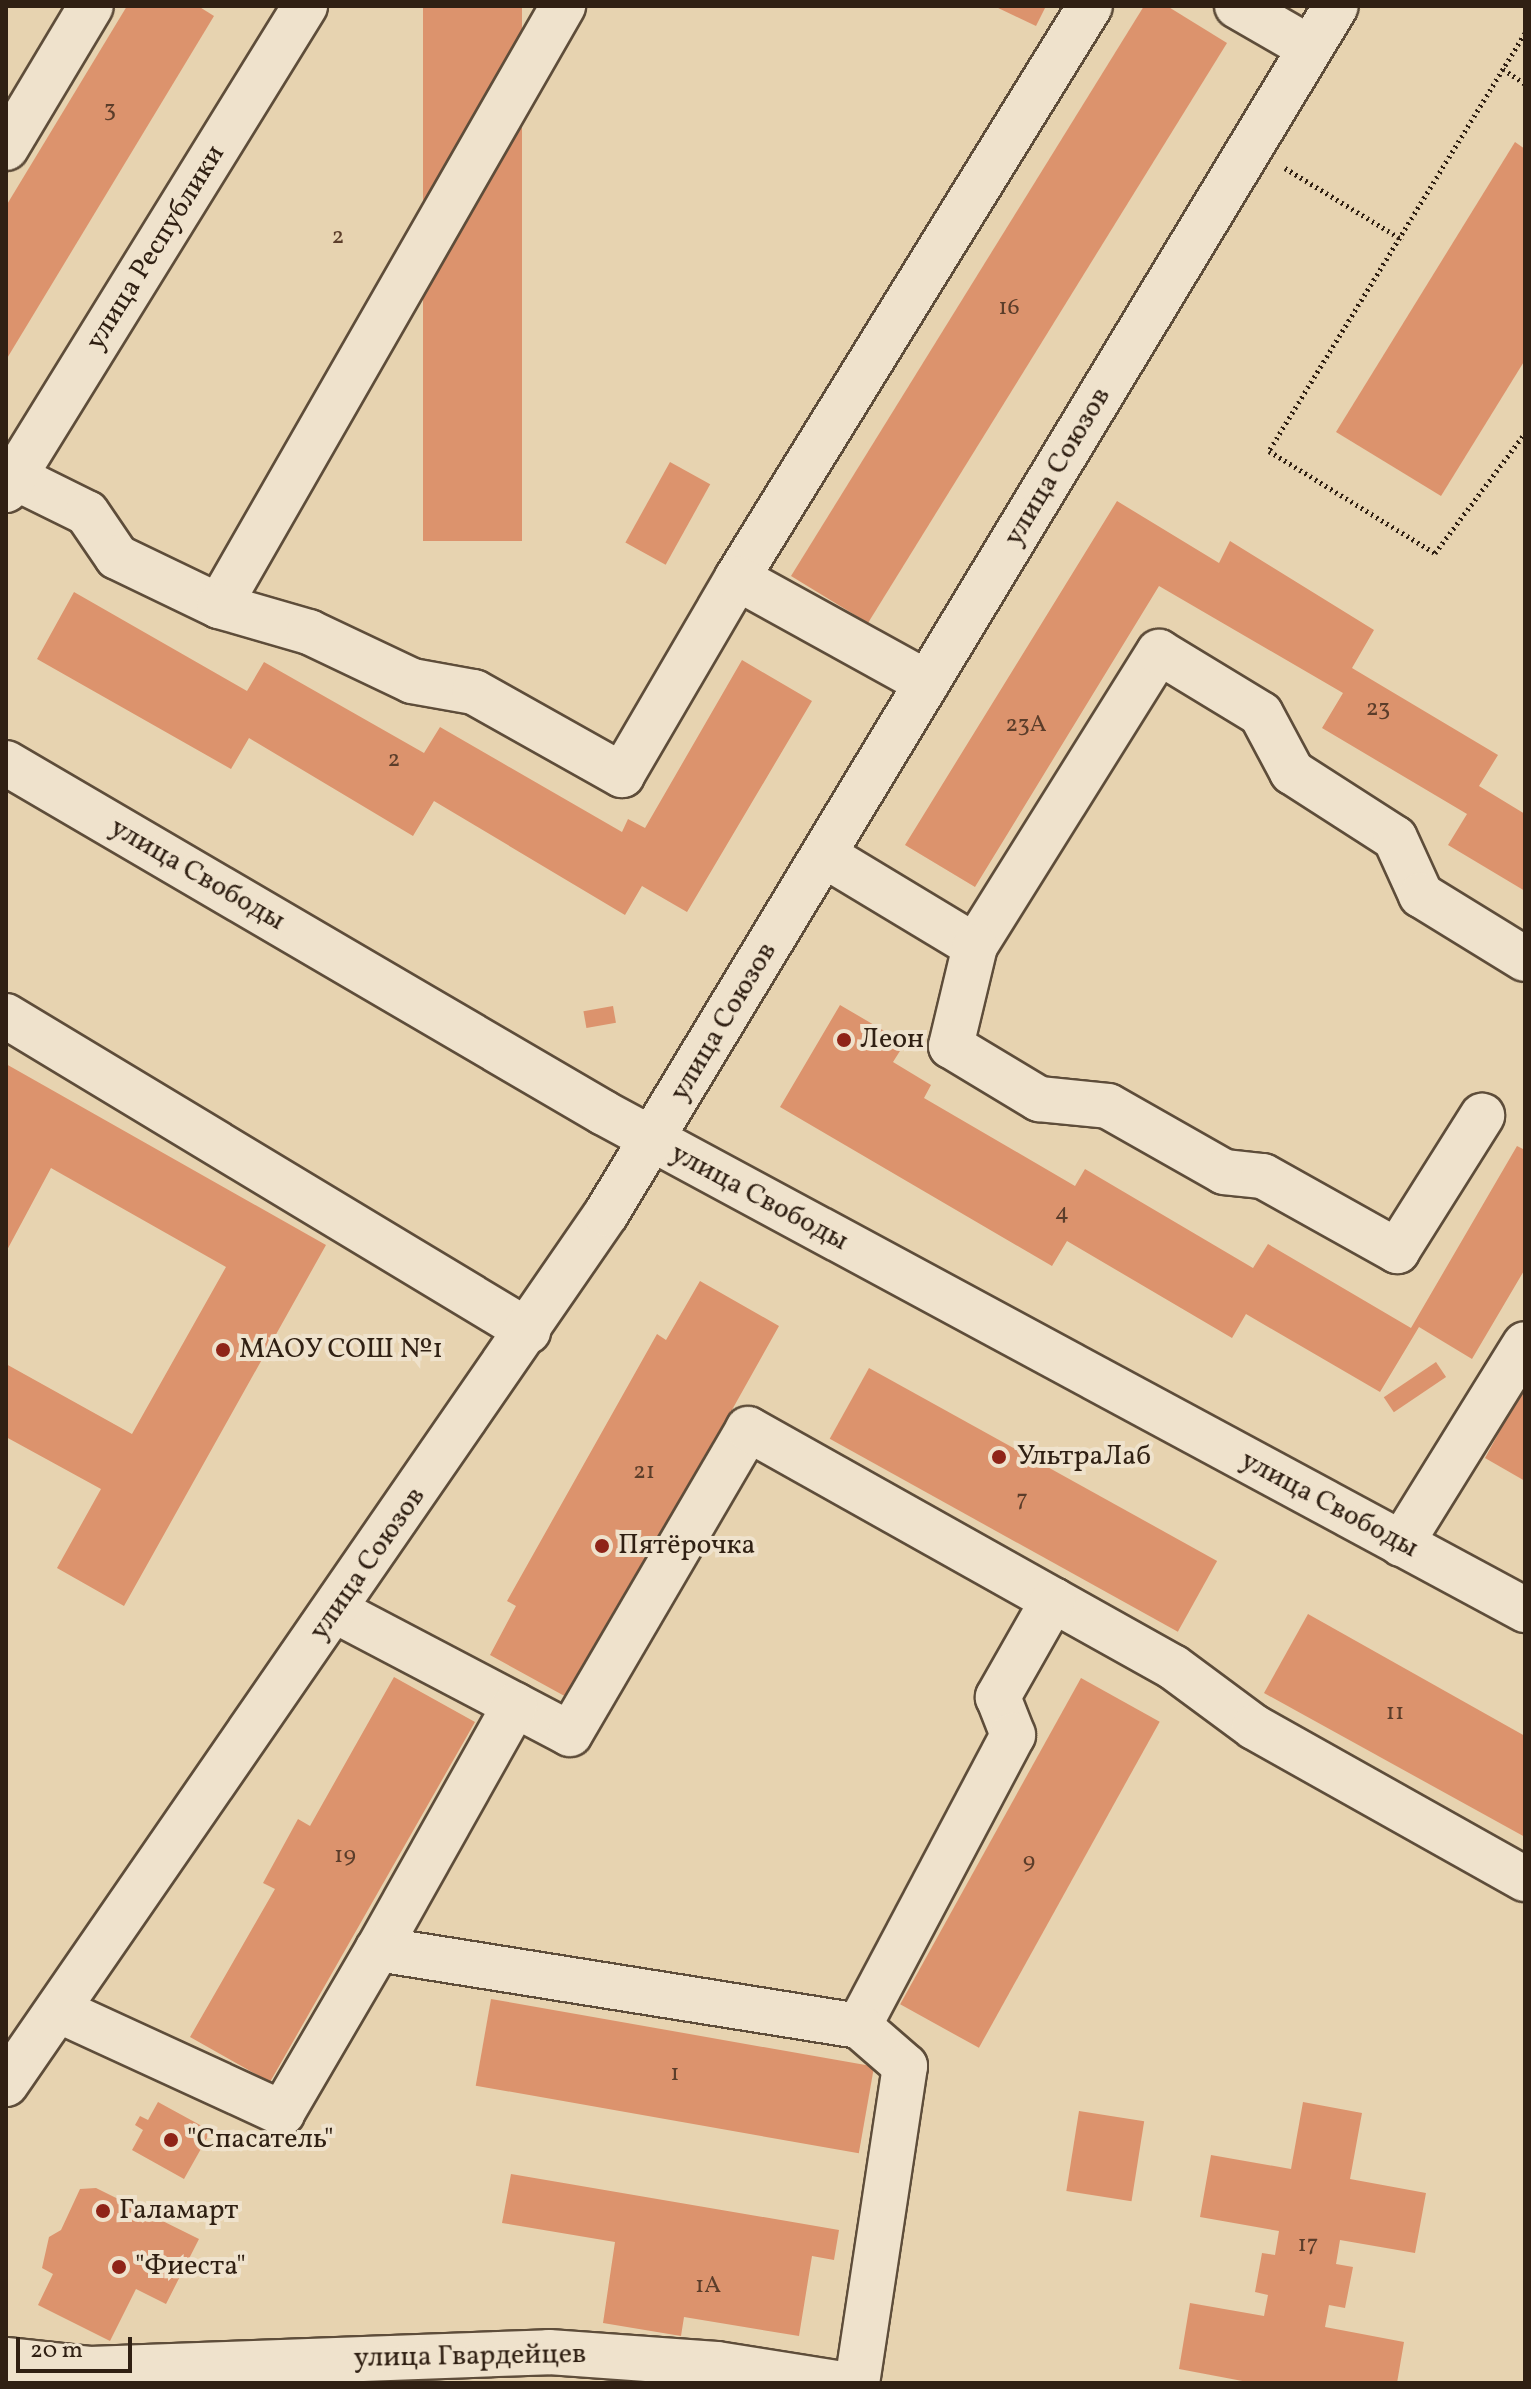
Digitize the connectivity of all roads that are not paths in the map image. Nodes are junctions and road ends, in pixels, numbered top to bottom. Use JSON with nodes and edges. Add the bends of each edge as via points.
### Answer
{"nodes":[{"id":1,"x":91,"y":6,"type":"edge"},
{"id":2,"x":563,"y":6,"type":"edge"},
{"id":3,"x":1090,"y":6,"type":"edge"},
{"id":4,"x":1237,"y":6,"type":"edge"},
{"id":5,"x":1336,"y":6,"type":"edge"},
{"id":6,"x":292,"y":10,"type":"edge"},
{"id":7,"x":1310,"y":48,"type":"junction"},
{"id":8,"x":6,"y":148,"type":"edge"},
{"id":9,"x":10,"y":483,"type":"edge"},
{"id":10,"x":737,"y":578,"type":"junction"},
{"id":11,"x":219,"y":606,"type":"junction"},
{"id":12,"x":927,"y":683,"type":"junction"},
{"id":13,"x":8,"y":768,"type":"edge"},
{"id":14,"x":824,"y":855,"type":"junction"},
{"id":15,"x":975,"y":946,"type":"junction"},
{"id":16,"x":1525,"y":959,"type":"edge"},
{"id":17,"x":6,"y":1016,"type":"edge"},
{"id":18,"x":1482,"y":1116,"type":"dead end"},
{"id":19,"x":653,"y":1140,"type":"junction"},
{"id":20,"x":528,"y":1331,"type":"junction"},
{"id":21,"x":1525,"y":1344,"type":"edge"},
{"id":22,"x":1401,"y":1544,"type":"junction"},
{"id":23,"x":1053,"y":1600,"type":"junction"},
{"id":24,"x":1525,"y":1610,"type":"edge"},
{"id":25,"x":336,"y":1611,"type":"junction"},
{"id":26,"x":515,"y":1705,"type":"junction"},
{"id":27,"x":1525,"y":1879,"type":"edge"},
{"id":28,"x":378,"y":1949,"type":"junction"},
{"id":29,"x":58,"y":2010,"type":"junction"},
{"id":30,"x":859,"y":2026,"type":"junction"},
{"id":31,"x":6,"y":2084,"type":"edge"},
{"id":32,"x":6,"y":2360,"type":"edge"},
{"id":33,"x":350,"y":2370,"type":"edge"},
{"id":34,"x":837,"y":2383,"type":"edge"},
{"id":35,"x":857,"y":2383,"type":"edge"}],
"edges":[{"from":1,"to":8,"type":"street"},
{"from":2,"to":11,"type":"street"},
{"from":3,"to":10,"type":"street"},
{"from":4,"to":7,"type":"street"},
{"from":5,"to":7,"type":"street","name":"улица Союзов"},
{"from":6,"to":9,"type":"street","name":"улица Республики"},
{"from":7,"to":12,"type":"street","name":"улица Союзов"},
{"from":9,"to":11,"type":"street","via":[[87,513],[117,557]]},
{"from":10,"to":11,"type":"street","via":[[622,775],[474,692],[412,681],[309,632]]},
{"from":10,"to":12,"type":"street"},
{"from":12,"to":14,"type":"street","name":"улица Союзов"},
{"from":13,"to":19,"type":"street","name":"улица Свободы"},
{"from":14,"to":15,"type":"street"},
{"from":14,"to":19,"type":"street","name":"улица Союзов"},
{"from":15,"to":16,"type":"street","via":[[1159,652],[1261,714],[1292,772],[1395,838],[1421,895]]},
{"from":15,"to":18,"type":"street","via":[[951,1046],[1039,1099],[1108,1106],[1224,1172],[1263,1176],[1397,1251]]},
{"from":17,"to":20,"type":"street"},
{"from":19,"to":20,"type":"street","name":"улица Союзов"},
{"from":19,"to":22,"type":"street","name":"улица Свободы"},
{"from":20,"to":25,"type":"street","name":"улица Союзов"},
{"from":21,"to":22,"type":"street"},
{"from":22,"to":24,"type":"street","name":"улица Свободы"},
{"from":23,"to":26,"type":"street","via":[[748,1429],[570,1734]]},
{"from":23,"to":27,"type":"street","via":[[1173,1667],[1254,1727]]},
{"from":23,"to":30,"type":"street","via":[[998,1697],[1013,1735]]},
{"from":25,"to":26,"type":"street"},
{"from":25,"to":29,"type":"street","name":"улица Союзов"},
{"from":26,"to":28,"type":"street"},
{"from":28,"to":29,"type":"street","via":[[282,2113]]},
{"from":28,"to":30,"type":"street"},
{"from":29,"to":31,"type":"street","name":"улица Союзов"},
{"from":30,"to":35,"type":"street","via":[[905,2066]]},
{"from":32,"to":33,"type":"street","name":"улица Гвардейцев","via":[[90,2369]]},
{"from":33,"to":34,"type":"street","name":"улица Гвардейцев","via":[[549,2352],[717,2364]]}]}
